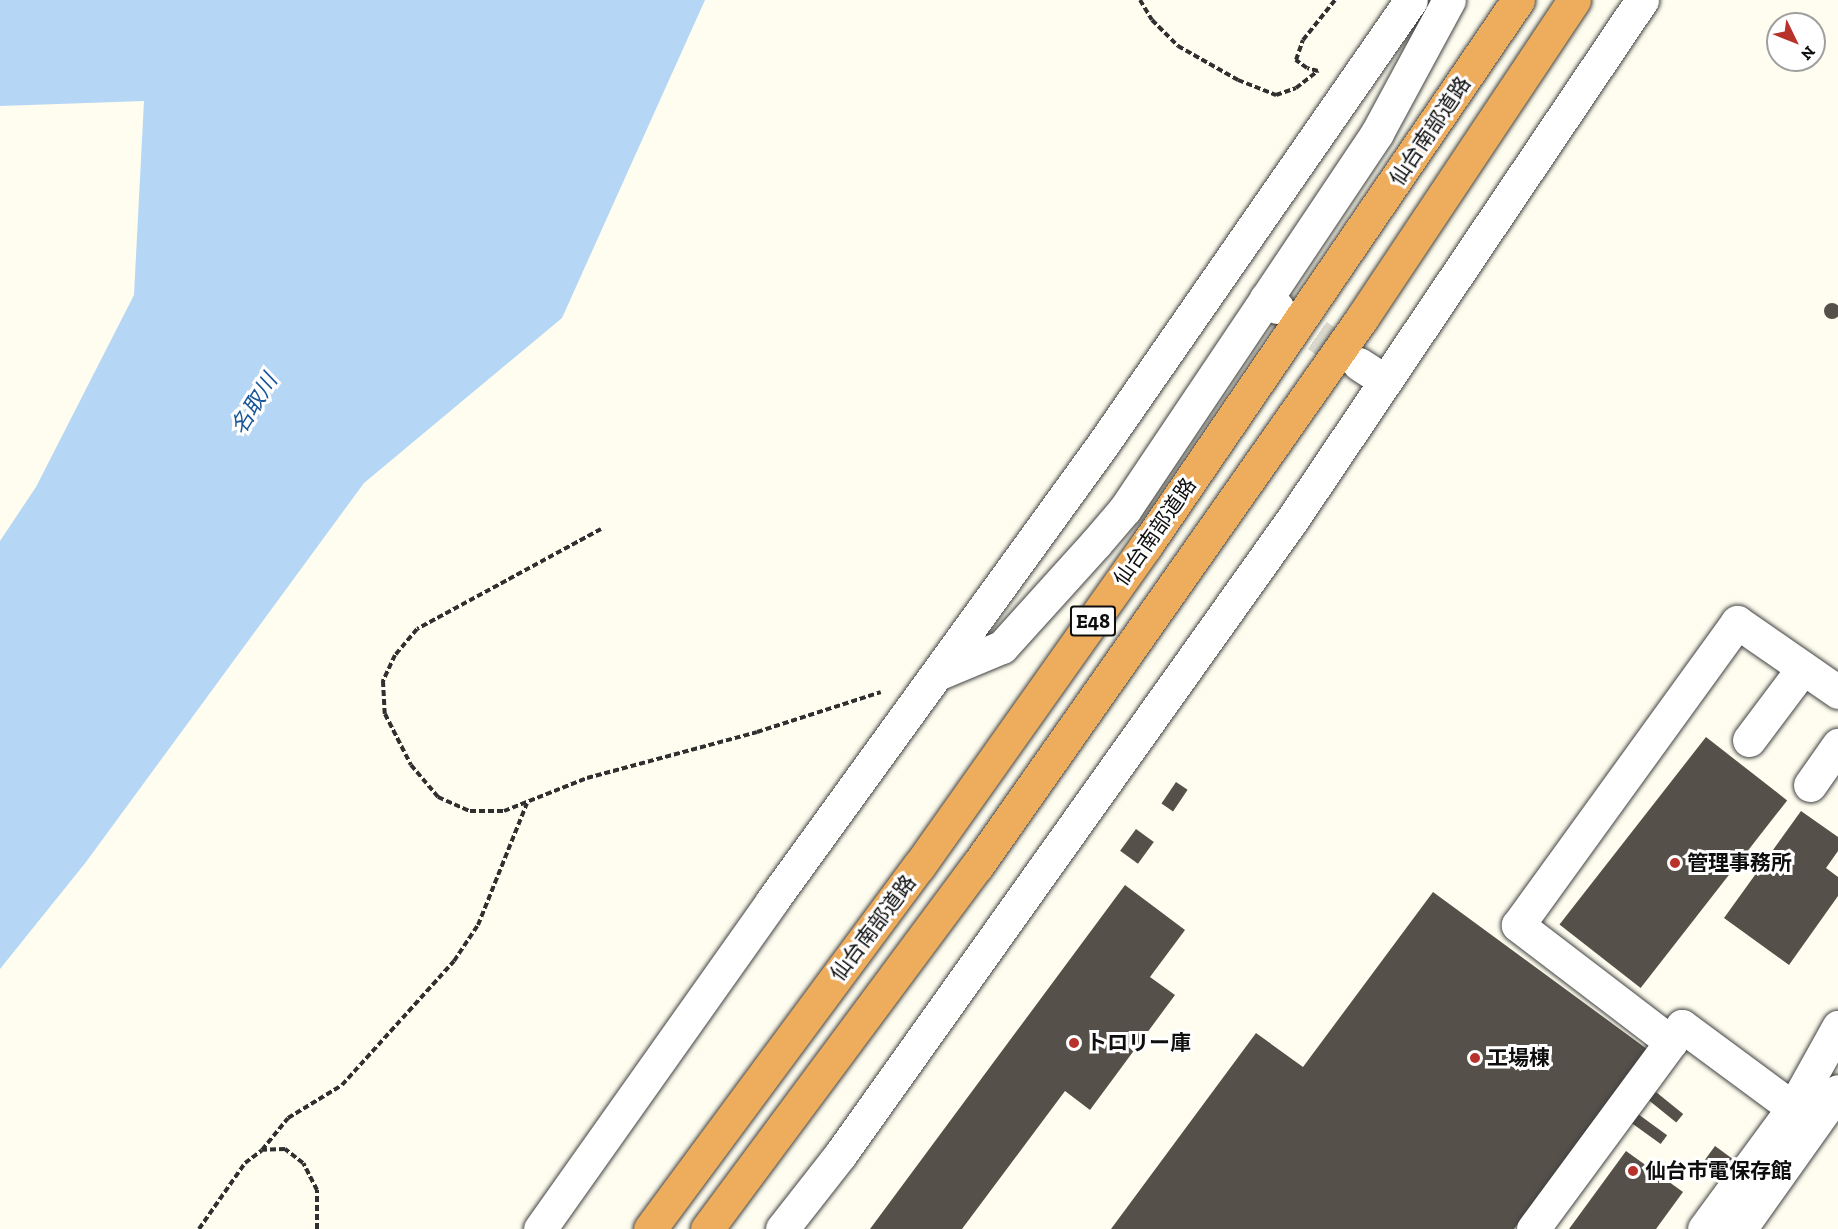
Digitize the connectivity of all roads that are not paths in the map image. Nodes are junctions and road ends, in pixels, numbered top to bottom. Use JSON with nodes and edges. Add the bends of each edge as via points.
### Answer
{"nodes":[{"id":1,"x":1411,"y":0,"type":"edge"},
{"id":2,"x":1449,"y":0,"type":"edge"},
{"id":3,"x":1518,"y":0,"type":"edge"},
{"id":4,"x":1574,"y":0,"type":"edge"},
{"id":5,"x":1642,"y":0,"type":"edge"},
{"id":6,"x":1803,"y":668,"type":"junction"},
{"id":7,"x":936,"y":674,"type":"junction"},
{"id":8,"x":1838,"y":692,"type":"edge"},
{"id":9,"x":1749,"y":740,"type":"dead end"},
{"id":10,"x":1838,"y":746,"type":"edge"},
{"id":11,"x":1810,"y":784,"type":"dead end"},
{"id":12,"x":1838,"y":1027,"type":"edge"},
{"id":13,"x":1671,"y":1042,"type":"junction"},
{"id":14,"x":1838,"y":1091,"type":"edge"},
{"id":15,"x":1793,"y":1108,"type":"junction"},
{"id":16,"x":540,"y":1229,"type":"edge"},
{"id":17,"x":650,"y":1229,"type":"edge"},
{"id":18,"x":707,"y":1229,"type":"edge"},
{"id":19,"x":782,"y":1229,"type":"edge"},
{"id":20,"x":1533,"y":1229,"type":"edge"},
{"id":21,"x":1704,"y":1229,"type":"edge"},
{"id":22,"x":1740,"y":1229,"type":"edge"}],
"edges":[{"from":1,"to":7,"type":"street","via":[[1103,444]]},
{"from":2,"to":7,"type":"street","via":[[1377,133],[1272,303],[1125,509],[1002,646]]},
{"from":3,"to":17,"type":"highway","name":"仙台南部道路","number":"E48","via":[[1132,567],[919,866]]},
{"from":4,"to":18,"type":"highway","number":"E48","via":[[1362,318],[1005,826]]},
{"from":5,"to":19,"type":"street","via":[[1372,373],[1285,530],[840,1155]]},
{"from":6,"to":8,"type":"street"},
{"from":6,"to":9,"type":"street"},
{"from":6,"to":13,"type":"street","via":[[1737,622],[1518,925]]},
{"from":7,"to":16,"type":"street"},
{"from":10,"to":11,"type":"street"},
{"from":12,"to":15,"type":"street"},
{"from":13,"to":15,"type":"street","via":[[1682,1026]]},
{"from":13,"to":20,"type":"street"},
{"from":14,"to":22,"type":"street"},
{"from":15,"to":21,"type":"street"}]}
